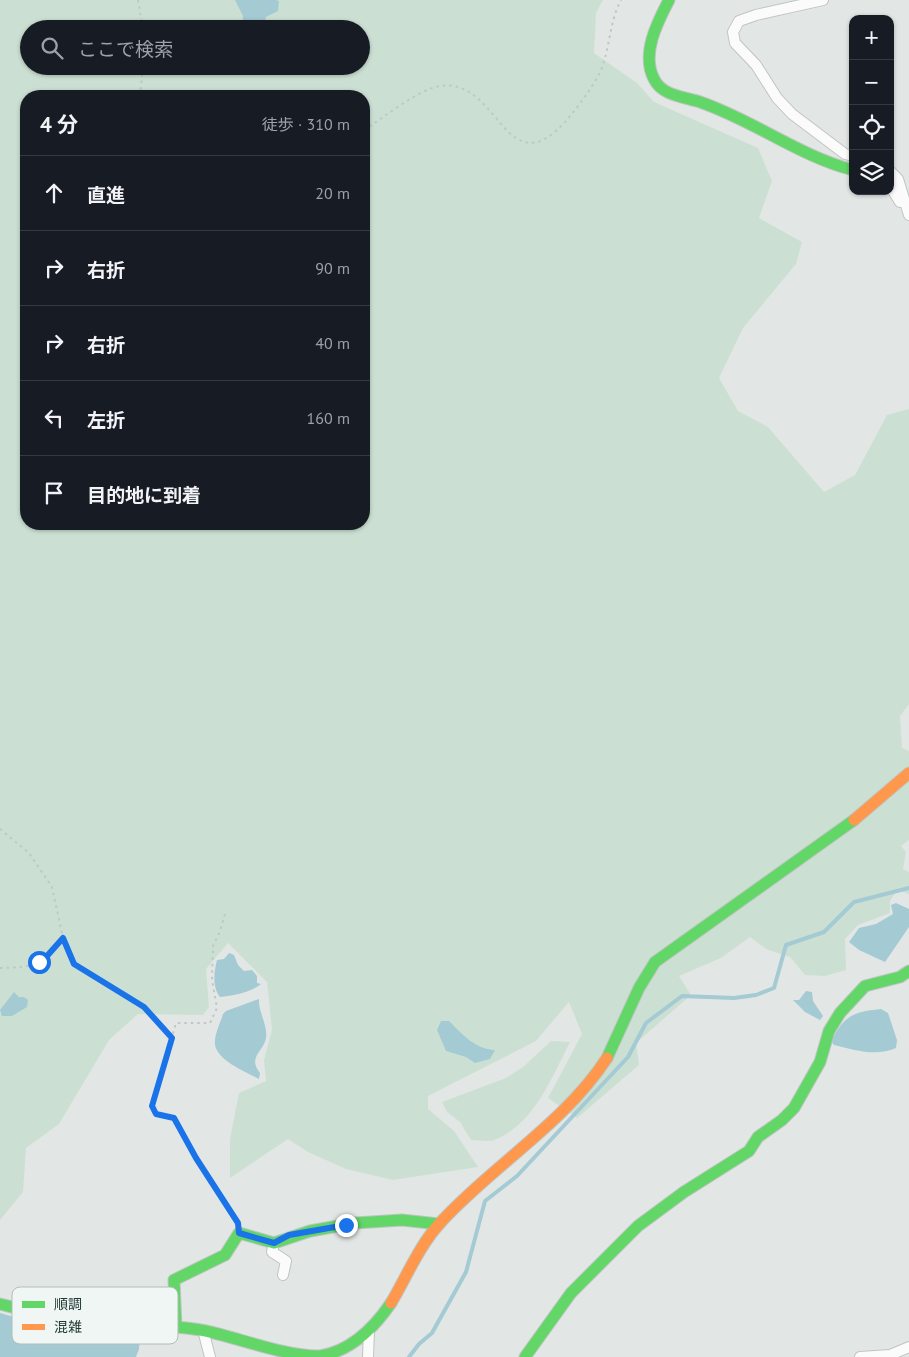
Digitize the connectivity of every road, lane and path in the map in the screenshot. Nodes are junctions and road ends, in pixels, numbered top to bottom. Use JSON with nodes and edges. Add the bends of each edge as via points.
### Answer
{"nodes":[{"id":1,"x":138,"y":0,"type":"edge"},
{"id":2,"x":621,"y":0,"type":"edge"},
{"id":3,"x":669,"y":0,"type":"edge"},
{"id":4,"x":823,"y":0,"type":"edge"},
{"id":5,"x":141,"y":20,"type":"edge"},
{"id":6,"x":142,"y":75,"type":"edge"},
{"id":7,"x":141,"y":90,"type":"edge"},
{"id":8,"x":370,"y":126,"type":"edge"},
{"id":9,"x":849,"y":155,"type":"edge"},
{"id":10,"x":849,"y":169,"type":"edge"},
{"id":11,"x":894,"y":175,"type":"edge"},
{"id":12,"x":894,"y":192,"type":"edge"},
{"id":13,"x":909,"y":216,"type":"edge"},
{"id":14,"x":909,"y":773,"type":"edge"},
{"id":15,"x":0,"y":829,"type":"edge"},
{"id":16,"x":225,"y":914,"type":"dead end"},
{"id":17,"x":63,"y":938,"type":"junction"},
{"id":18,"x":0,"y":968,"type":"edge"},
{"id":19,"x":909,"y":971,"type":"edge"},
{"id":20,"x":172,"y":1038,"type":"junction"},
{"id":21,"x":439,"y":1224,"type":"junction"},
{"id":22,"x":239,"y":1233,"type":"junction"},
{"id":23,"x":274,"y":1243,"type":"junction"},
{"id":24,"x":283,"y":1276,"type":"dead end"},
{"id":25,"x":174,"y":1287,"type":"edge"},
{"id":26,"x":178,"y":1327,"type":"edge"},
{"id":27,"x":203,"y":1330,"type":"junction"},
{"id":28,"x":369,"y":1331,"type":"junction"},
{"id":29,"x":909,"y":1347,"type":"edge"},
{"id":30,"x":210,"y":1357,"type":"edge"},
{"id":31,"x":368,"y":1357,"type":"edge"},
{"id":32,"x":524,"y":1357,"type":"edge"},
{"id":33,"x":860,"y":1357,"type":"edge"}],
"edges":[{"from":1,"to":5,"type":"path"},
{"from":2,"to":8,"type":"path","via":[[611,26],[606,57],[595,83],[558,130],[547,138],[525,143],[517,140],[482,102],[455,88],[440,86]]},
{"from":3,"to":10,"type":"street","via":[[656,31],[650,59],[650,70],[657,84],[674,95],[733,114],[821,160]]},
{"from":4,"to":9,"type":"street","via":[[756,14],[739,21],[733,32],[735,43],[756,65],[777,98],[792,114]]},
{"from":6,"to":7,"type":"path"},
{"from":11,"to":13,"type":"street"},
{"from":12,"to":13,"type":"street"},
{"from":14,"to":21,"type":"street","via":[[866,811],[655,962],[610,1055],[598,1071],[551,1122]]},
{"from":15,"to":17,"type":"path","via":[[29,853],[52,888]]},
{"from":16,"to":20,"type":"path","via":[[213,946],[212,980],[217,1008],[210,1023],[176,1023]]},
{"from":17,"to":18,"type":"path","via":[[47,956],[30,967]]},
{"from":17,"to":20,"type":"path","via":[[74,964],[144,1007]]},
{"from":19,"to":32,"type":"street","via":[[900,977],[865,986],[828,1031],[820,1062],[794,1108],[758,1137],[738,1160],[684,1192],[638,1226],[571,1293],[534,1348]]},
{"from":20,"to":22,"type":"path","via":[[152,1106],[156,1114],[174,1118],[238,1223]]},
{"from":21,"to":23,"type":"street","via":[[425,1220],[365,1222],[289,1235]]},
{"from":21,"to":28,"type":"street","via":[[424,1244],[391,1306]]},
{"from":22,"to":23,"type":"street"},
{"from":22,"to":25,"type":"street","via":[[226,1255],[174,1280]]},
{"from":23,"to":24,"type":"street","via":[[272,1252],[286,1261]]},
{"from":26,"to":27,"type":"street"},
{"from":27,"to":28,"type":"street","via":[[295,1357],[317,1357],[353,1344]]},
{"from":27,"to":30,"type":"street"},
{"from":28,"to":31,"type":"street"},
{"from":29,"to":33,"type":"street","via":[[890,1355]]}]}
